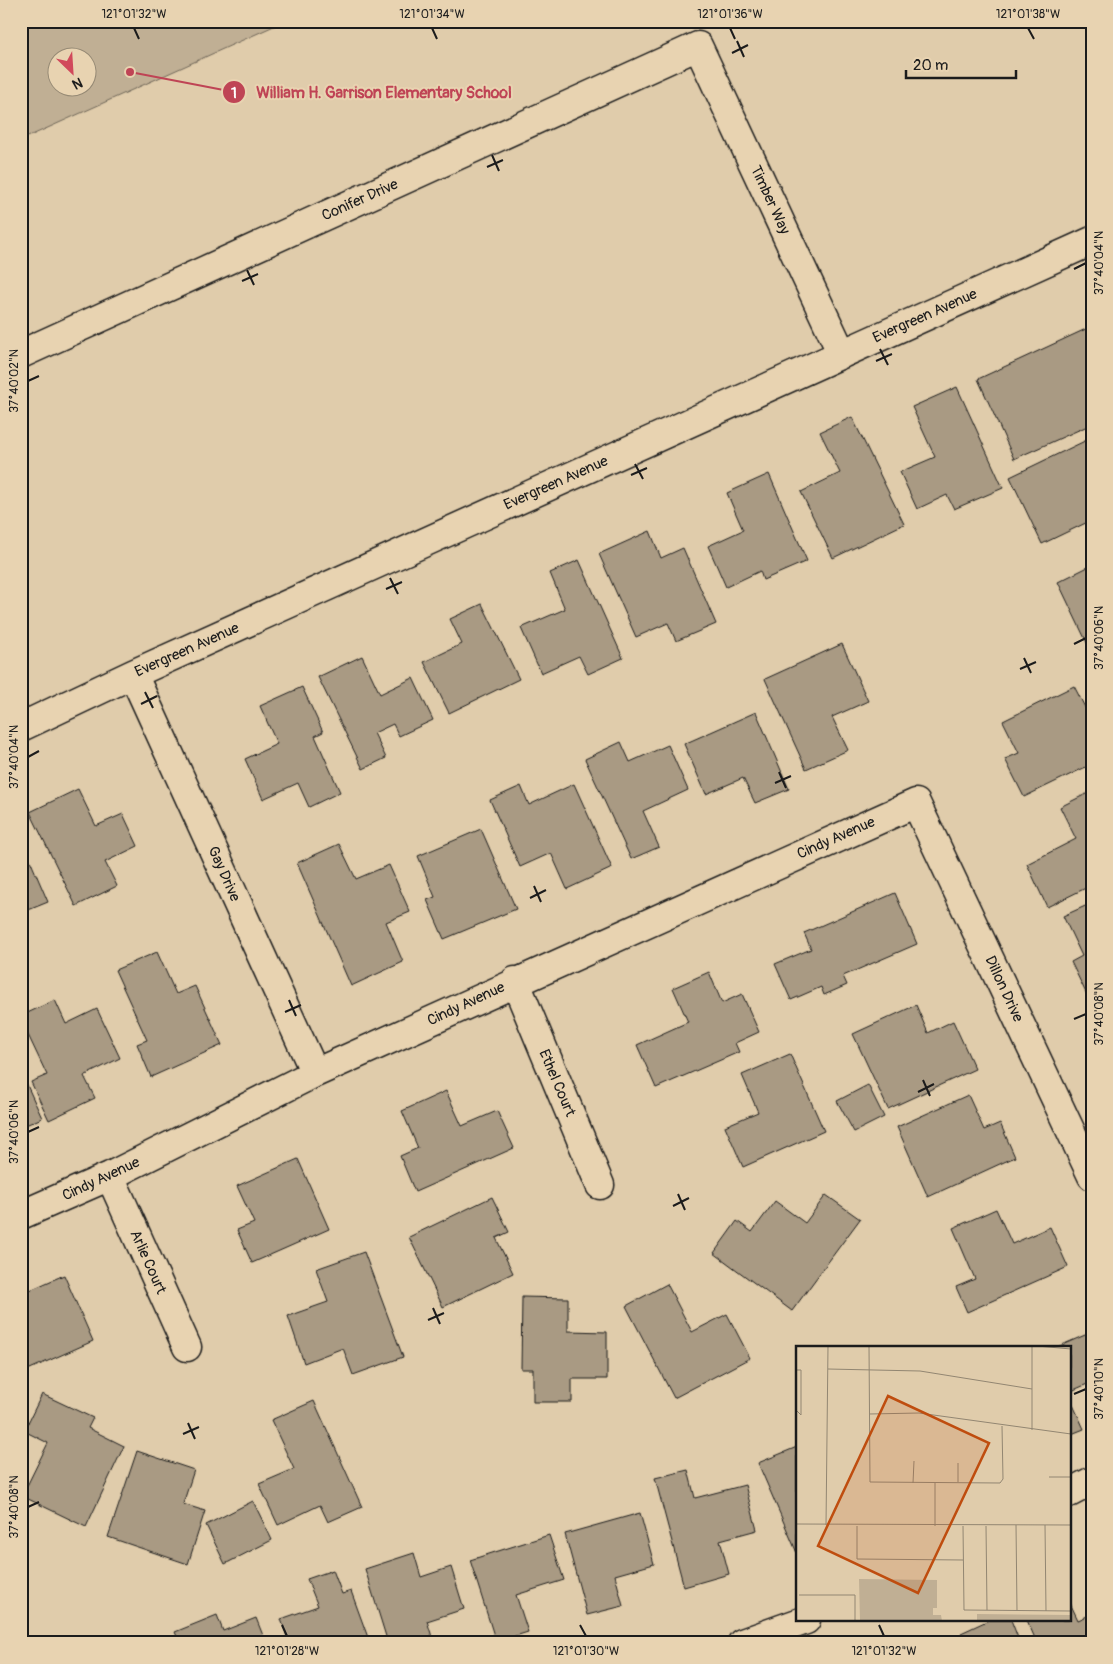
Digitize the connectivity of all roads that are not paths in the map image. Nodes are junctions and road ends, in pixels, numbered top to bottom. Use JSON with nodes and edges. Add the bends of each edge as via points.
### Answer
{"nodes":[{"id":1,"x":698,"y":46,"type":"joint"},
{"id":2,"x":1092,"y":241,"type":"edge"},
{"id":3,"x":21,"y":354,"type":"edge"},
{"id":4,"x":842,"y":354,"type":"junction"},
{"id":5,"x":133,"y":674,"type":"junction"},
{"id":6,"x":21,"y":727,"type":"edge"},
{"id":7,"x":916,"y":803,"type":"joint"},
{"id":8,"x":515,"y":981,"type":"junction"},
{"id":9,"x":315,"y":1073,"type":"junction"},
{"id":10,"x":110,"y":1176,"type":"junction"},
{"id":11,"x":1092,"y":1176,"type":"edge"},
{"id":12,"x":600,"y":1185,"type":"dead end"},
{"id":13,"x":21,"y":1215,"type":"edge"},
{"id":14,"x":187,"y":1347,"type":"dead end"},
{"id":15,"x":1092,"y":1481,"type":"edge"},
{"id":16,"x":1070,"y":1493,"type":"edge"},
{"id":17,"x":800,"y":1622,"type":"edge"},
{"id":18,"x":742,"y":1643,"type":"edge"}],
"edges":[{"from":1,"to":3,"type":"street","name":"Conifer Drive"},
{"from":1,"to":4,"type":"street","name":"Timber Way"},
{"from":2,"to":4,"type":"street","name":"Evergreen Avenue"},
{"from":4,"to":5,"type":"street","name":"Evergreen Avenue"},
{"from":5,"to":6,"type":"street","name":"Evergreen Avenue"},
{"from":5,"to":9,"type":"street","name":"Gay Drive"},
{"from":7,"to":8,"type":"street","name":"Cindy Avenue"},
{"from":7,"to":11,"type":"street","name":"Dillon Drive"},
{"from":8,"to":9,"type":"street","name":"Cindy Avenue"},
{"from":8,"to":12,"type":"street","name":"Ethel Court"},
{"from":9,"to":10,"type":"street","name":"Cindy Avenue"},
{"from":10,"to":13,"type":"street","name":"Cindy Avenue"},
{"from":10,"to":14,"type":"street","name":"Arlie Court"},
{"from":15,"to":16,"type":"street"},
{"from":17,"to":18,"type":"street"}]}
